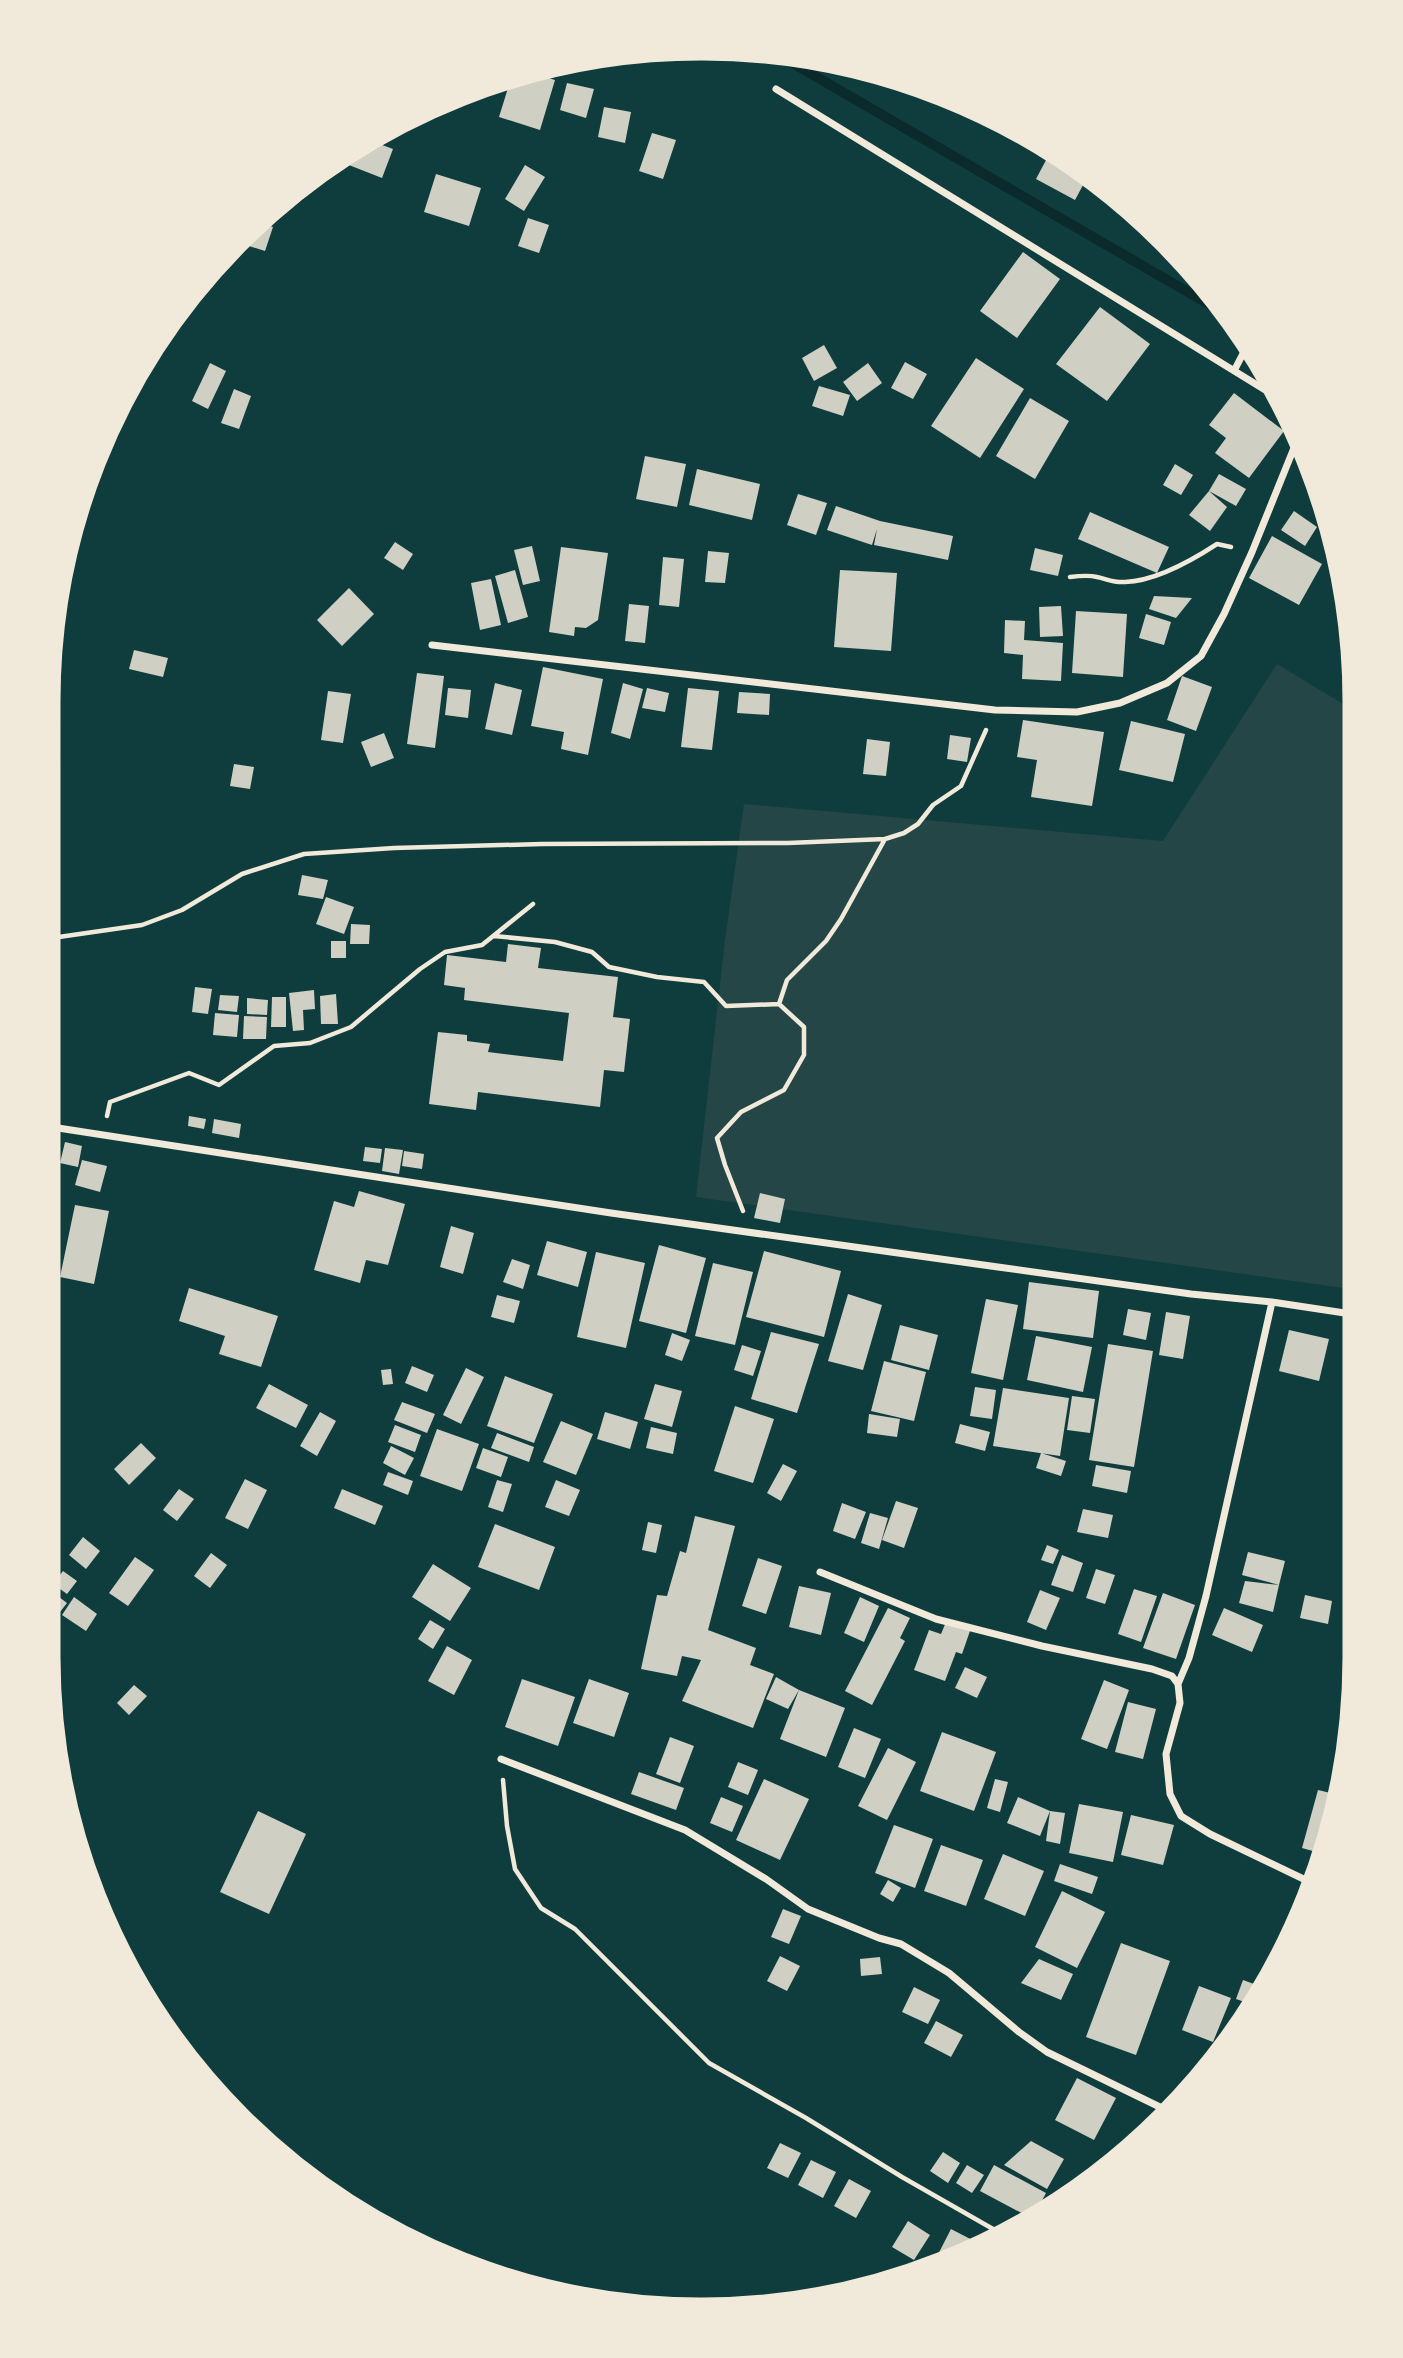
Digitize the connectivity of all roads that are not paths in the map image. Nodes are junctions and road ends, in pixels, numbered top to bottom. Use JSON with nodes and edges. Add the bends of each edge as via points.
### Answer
{"nodes":[{"id":1,"x":776,"y":89,"type":"dead end"},
{"id":2,"x":1244,"y":353,"type":"edge"},
{"id":3,"x":1234,"y":371,"type":"junction"},
{"id":4,"x":1267,"y":391,"type":"edge"},
{"id":5,"x":1295,"y":447,"type":"edge"},
{"id":6,"x":432,"y":645,"type":"dead end"},
{"id":7,"x":56,"y":1128,"type":"edge"},
{"id":8,"x":1272,"y":1302,"type":"junction"},
{"id":9,"x":1347,"y":1313,"type":"edge"},
{"id":10,"x":820,"y":1572,"type":"dead end"},
{"id":11,"x":1178,"y":1685,"type":"junction"},
{"id":12,"x":501,"y":1759,"type":"road end"},
{"id":13,"x":1307,"y":1881,"type":"edge"},
{"id":14,"x":1162,"y":2108,"type":"edge"}],
"edges":[{"from":1,"to":3,"type":"street"},
{"from":2,"to":3,"type":"street"},
{"from":3,"to":4,"type":"street"},
{"from":5,"to":6,"type":"street","via":[[1252,552],[1201,656],[1167,682],[1120,703],[1077,712],[995,710]]},
{"from":7,"to":8,"type":"street","via":[[611,1213]]},
{"from":8,"to":9,"type":"street"},
{"from":8,"to":11,"type":"street","via":[[1209,1584]]},
{"from":10,"to":11,"type":"street","via":[[936,1619],[1152,1669],[1172,1676]]},
{"from":11,"to":13,"type":"street","via":[[1180,1703],[1166,1754],[1170,1794],[1181,1816]]},
{"from":12,"to":14,"type":"street","via":[[685,1830],[808,1909],[901,1944],[948,1972],[1048,2052]]}]}
